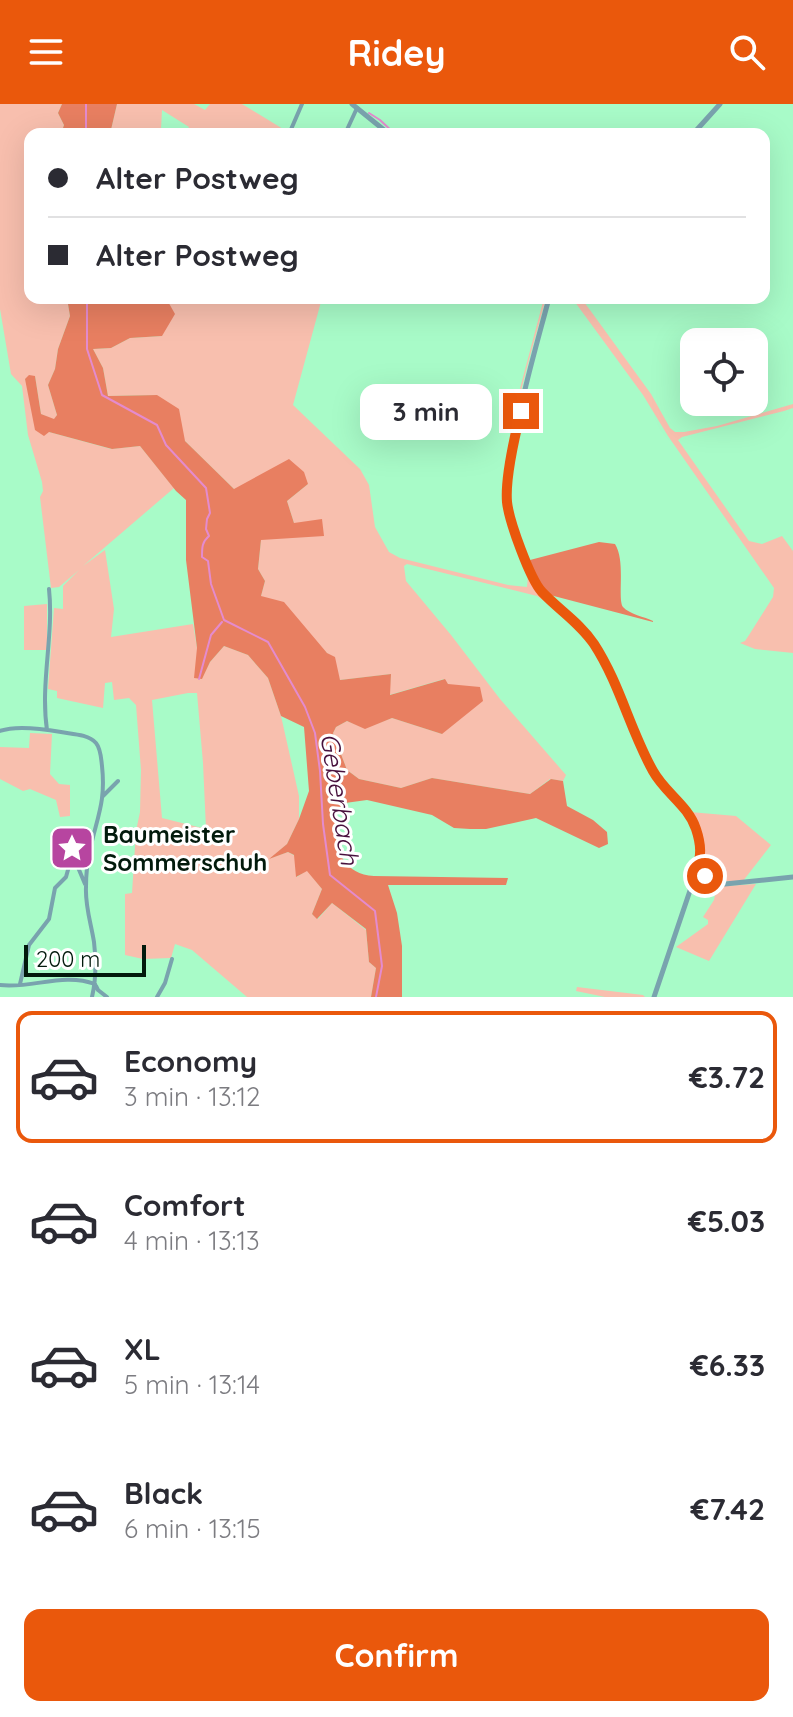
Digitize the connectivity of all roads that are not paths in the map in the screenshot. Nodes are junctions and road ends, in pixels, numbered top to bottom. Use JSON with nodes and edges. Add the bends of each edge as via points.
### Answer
{"nodes":[{"id":1,"x":302,"y":104,"type":"edge"},
{"id":2,"x":720,"y":104,"type":"edge"},
{"id":3,"x":354,"y":106,"type":"edge"},
{"id":4,"x":292,"y":128,"type":"edge"},
{"id":5,"x":347,"y":128,"type":"edge"},
{"id":6,"x":382,"y":128,"type":"edge"},
{"id":7,"x":698,"y":128,"type":"edge"},
{"id":8,"x":548,"y":304,"type":"edge"},
{"id":9,"x":49,"y":589,"type":"dead end"},
{"id":10,"x":47,"y":730,"type":"junction"},
{"id":11,"x":0,"y":731,"type":"edge"},
{"id":12,"x":118,"y":781,"type":"dead end"},
{"id":13,"x":103,"y":796,"type":"junction"},
{"id":14,"x":91,"y":845,"type":"junction"},
{"id":15,"x":68,"y":865,"type":"junction"},
{"id":16,"x":696,"y":871,"type":"junction"},
{"id":17,"x":793,"y":877,"type":"edge"},
{"id":18,"x":86,"y":886,"type":"junction"},
{"id":19,"x":172,"y":959,"type":"dead end"},
{"id":20,"x":20,"y":984,"type":"junction"},
{"id":21,"x":95,"y":984,"type":"junction"},
{"id":22,"x":0,"y":985,"type":"edge"},
{"id":23,"x":655,"y":995,"type":"edge"},
{"id":24,"x":92,"y":997,"type":"edge"},
{"id":25,"x":107,"y":997,"type":"edge"},
{"id":26,"x":157,"y":997,"type":"edge"}],
"edges":[{"from":1,"to":4,"type":"street"},
{"from":2,"to":7,"type":"street"},
{"from":3,"to":5,"type":"street"},
{"from":3,"to":6,"type":"street"},
{"from":8,"to":16,"type":"street","via":[[515,436],[510,512],[536,585],[591,640],[609,669],[654,775],[689,813],[701,849]]},
{"from":9,"to":10,"type":"street"},
{"from":10,"to":11,"type":"street"},
{"from":10,"to":13,"type":"street","via":[[92,739],[98,745]]},
{"from":12,"to":13,"type":"street"},
{"from":13,"to":14,"type":"street"},
{"from":14,"to":15,"type":"street","via":[[65,841]]},
{"from":14,"to":18,"type":"street"},
{"from":15,"to":18,"type":"street","via":[[77,865]]},
{"from":15,"to":20,"type":"street","via":[[65,880],[55,888],[49,919],[29,945]]},
{"from":16,"to":17,"type":"street","via":[[725,884]]},
{"from":16,"to":23,"type":"street"},
{"from":18,"to":21,"type":"street"},
{"from":19,"to":26,"type":"street"},
{"from":20,"to":21,"type":"street","via":[[56,979]]},
{"from":20,"to":22,"type":"street"},
{"from":21,"to":24,"type":"street"},
{"from":21,"to":25,"type":"street"}]}
